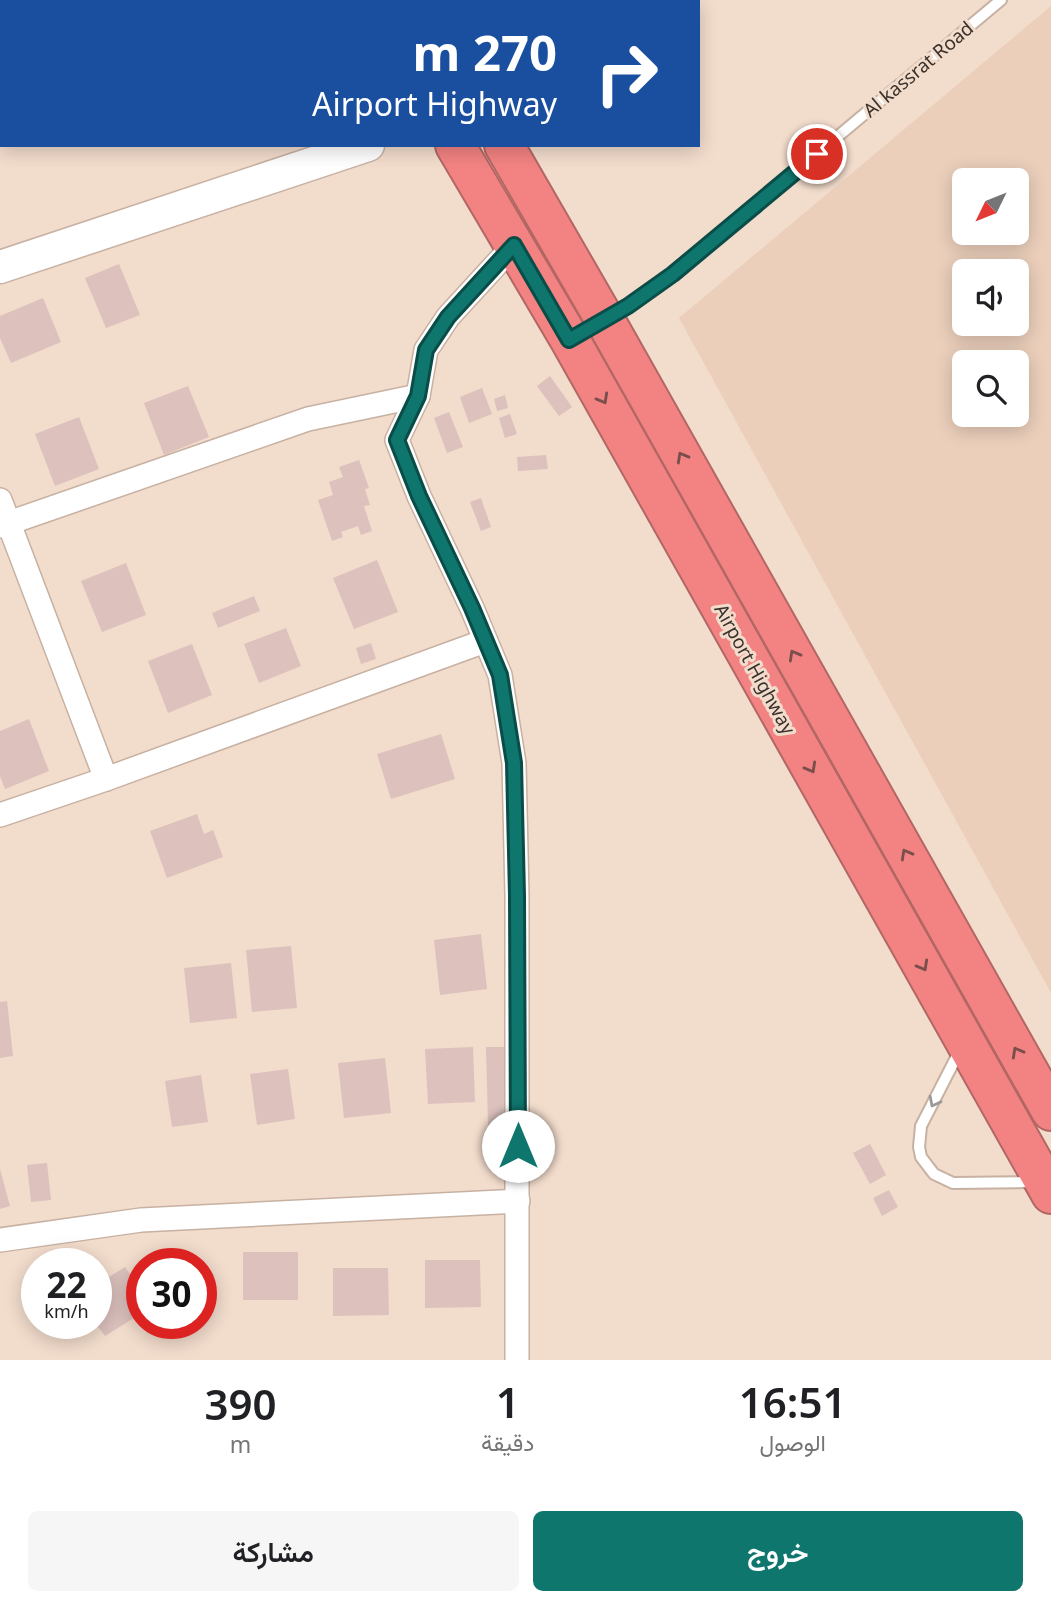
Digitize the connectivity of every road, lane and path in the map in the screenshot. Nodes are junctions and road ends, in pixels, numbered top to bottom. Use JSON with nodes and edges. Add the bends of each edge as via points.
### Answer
{"nodes":[{"id":1,"x":1001,"y":0,"type":"edge"},
{"id":2,"x":362,"y":147,"type":"edge"},
{"id":3,"x":456,"y":147,"type":"edge"},
{"id":4,"x":505,"y":147,"type":"edge"},
{"id":5,"x":514,"y":245,"type":"junction"},
{"id":6,"x":0,"y":267,"type":"edge"},
{"id":7,"x":605,"y":320,"type":"junction"},
{"id":8,"x":569,"y":340,"type":"junction"},
{"id":9,"x":418,"y":396,"type":"junction"},
{"id":10,"x":0,"y":500,"type":"edge"},
{"id":11,"x":4,"y":525,"type":"edge"},
{"id":12,"x":485,"y":641,"type":"junction"},
{"id":13,"x":106,"y":779,"type":"junction"},
{"id":14,"x":0,"y":814,"type":"edge"},
{"id":15,"x":965,"y":1041,"type":"junction"},
{"id":16,"x":1051,"y":1111,"type":"edge"},
{"id":17,"x":1048,"y":1188,"type":"edge"},
{"id":18,"x":518,"y":1201,"type":"junction"},
{"id":19,"x":0,"y":1240,"type":"edge"},
{"id":20,"x":517,"y":1360,"type":"edge"}],
"edges":[{"from":1,"to":7,"type":"lane","name":"Al kassrat Road","via":[[673,274]]},
{"from":2,"to":6,"type":"street"},
{"from":3,"to":5,"type":"highway","name":"Airport Highway"},
{"from":4,"to":7,"type":"highway","name":"Airport Highway"},
{"from":5,"to":8,"type":"highway","name":"Airport Highway"},
{"from":5,"to":9,"type":"street","via":[[448,317],[426,350]]},
{"from":7,"to":8,"type":"highway"},
{"from":16,"to":7,"type":"highway","name":"Airport Highway","one_way":true},
{"from":8,"to":15,"type":"highway","name":"Airport Highway","one_way":true},
{"from":9,"to":11,"type":"street","via":[[308,419]]},
{"from":9,"to":12,"type":"street","via":[[397,440]]},
{"from":10,"to":11,"type":"street"},
{"from":11,"to":13,"type":"street"},
{"from":12,"to":13,"type":"street"},
{"from":12,"to":18,"type":"street","via":[[500,675],[514,763]]},
{"from":13,"to":14,"type":"street"},
{"from":15,"to":17,"type":"highway","name":"Airport Highway"},
{"from":15,"to":17,"type":"lane","one_way":true,"via":[[921,1126],[921,1157],[934,1174],[953,1183]]},
{"from":18,"to":19,"type":"street","via":[[141,1220]]},
{"from":18,"to":20,"type":"street"}]}
